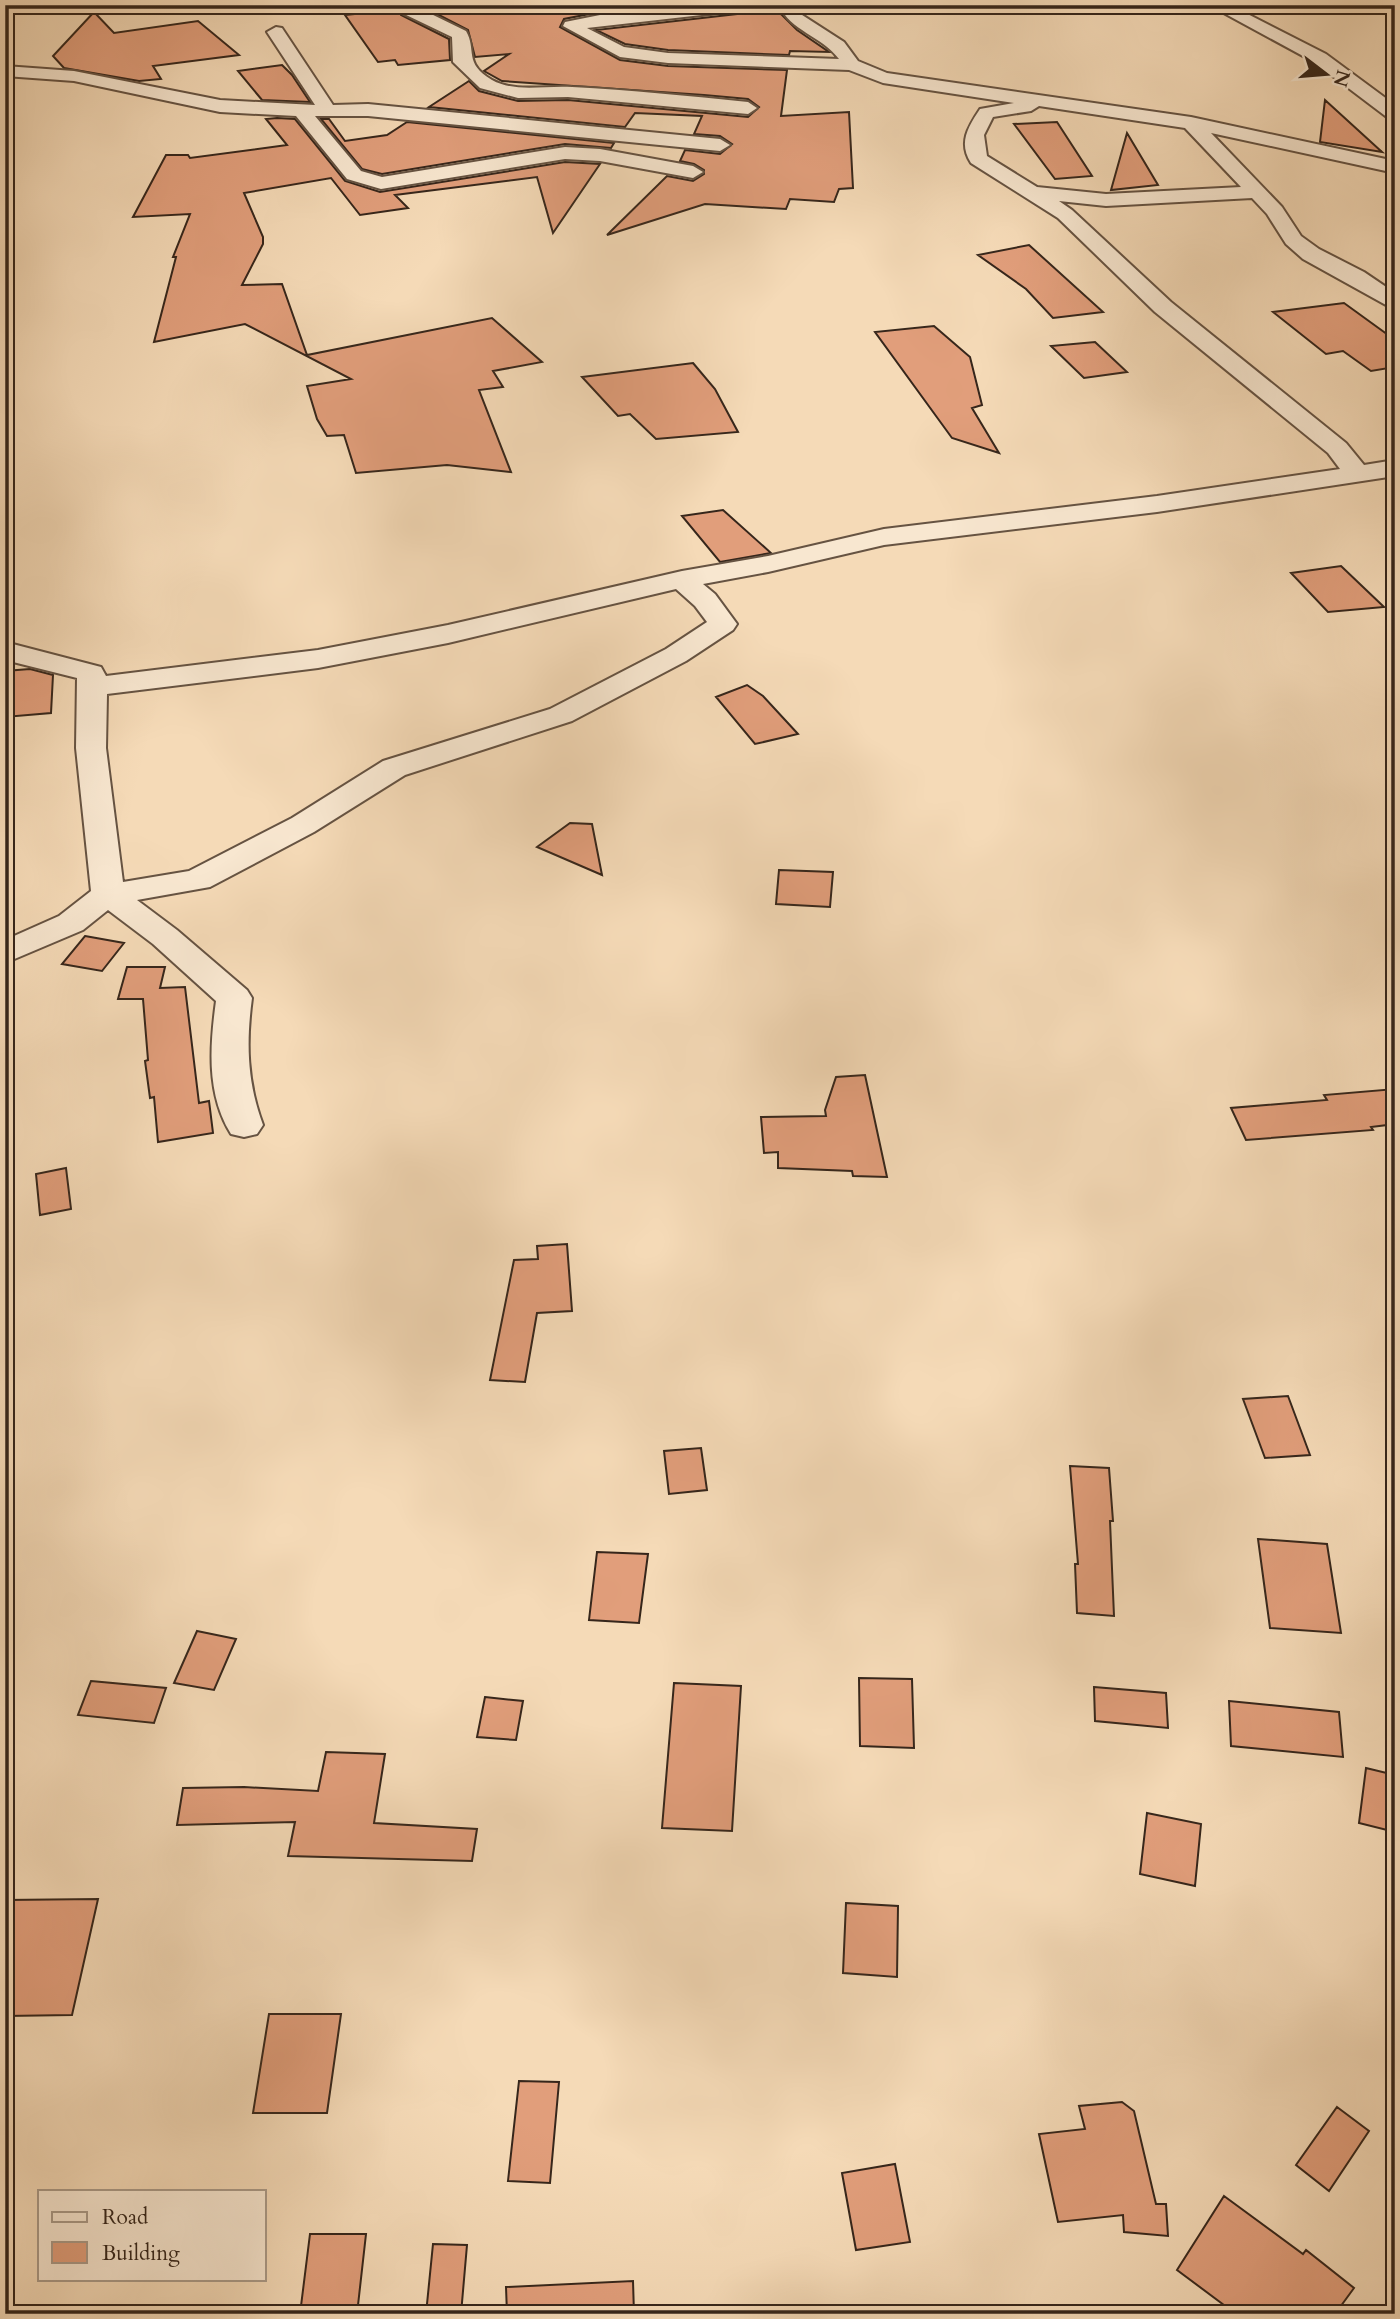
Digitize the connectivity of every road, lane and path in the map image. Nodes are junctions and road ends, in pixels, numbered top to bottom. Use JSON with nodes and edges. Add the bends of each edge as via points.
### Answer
{"nodes":[{"id":1,"x":429,"y":5,"type":"edge"},
{"id":2,"x":746,"y":5,"type":"edge"},
{"id":3,"x":787,"y":5,"type":"edge"},
{"id":4,"x":1217,"y":5,"type":"edge"},
{"id":5,"x":276,"y":32,"type":"dead end"},
{"id":6,"x":852,"y":65,"type":"junction"},
{"id":7,"x":5,"y":71,"type":"edge"},
{"id":8,"x":1064,"y":104,"type":"junction"},
{"id":9,"x":748,"y":108,"type":"dead end"},
{"id":10,"x":327,"y":110,"type":"junction"},
{"id":11,"x":301,"y":111,"type":"junction"},
{"id":12,"x":1395,"y":114,"type":"edge"},
{"id":13,"x":1191,"y":123,"type":"junction"},
{"id":14,"x":720,"y":145,"type":"dead end"},
{"id":15,"x":1395,"y":167,"type":"edge"},
{"id":16,"x":693,"y":172,"type":"dead end"},
{"id":17,"x":1033,"y":192,"type":"junction"},
{"id":18,"x":1255,"y":192,"type":"junction"},
{"id":19,"x":1356,"y":277,"type":"junction"},
{"id":20,"x":1395,"y":284,"type":"edge"},
{"id":21,"x":1395,"y":303,"type":"edge"},
{"id":22,"x":1395,"y":468,"type":"edge"},
{"id":23,"x":1357,"y":473,"type":"junction"},
{"id":24,"x":682,"y":579,"type":"junction"},
{"id":25,"x":5,"y":651,"type":"edge"},
{"id":26,"x":92,"y":687,"type":"junction"},
{"id":27,"x":108,"y":894,"type":"junction"},
{"id":28,"x":5,"y":953,"type":"edge"},
{"id":29,"x":244,"y":1125,"type":"dead end"}],
"edges":[{"from":1,"to":9,"type":"street","via":[[408,9],[460,35],[462,62],[486,84],[518,93],[595,94]]},
{"from":2,"to":6,"type":"street","via":[[571,26],[620,52]]},
{"from":3,"to":6,"type":"street","via":[[792,16],[838,46]]},
{"from":4,"to":12,"type":"street","via":[[1320,58]]},
{"from":5,"to":10,"type":"street"},
{"from":6,"to":8,"type":"street","via":[[909,83]]},
{"from":7,"to":11,"type":"street","via":[[74,76],[220,106]]},
{"from":8,"to":13,"type":"street"},
{"from":8,"to":17,"type":"street","via":[[1029,104],[987,113],[973,133],[978,159]]},
{"from":10,"to":11,"type":"street"},
{"from":10,"to":14,"type":"street","via":[[368,110]]},
{"from":11,"to":16,"type":"street","via":[[354,175],[381,183],[565,153]]},
{"from":13,"to":15,"type":"street"},
{"from":13,"to":18,"type":"street"},
{"from":17,"to":18,"type":"street","via":[[1105,200]]},
{"from":17,"to":23,"type":"street","via":[[1065,214],[1163,307],[1309,424]]},
{"from":18,"to":19,"type":"street","via":[[1275,211],[1293,240]]},
{"from":19,"to":20,"type":"street"},
{"from":19,"to":21,"type":"street"},
{"from":22,"to":23,"type":"street"},
{"from":23,"to":24,"type":"street","via":[[1157,504],[884,537]]},
{"from":24,"to":26,"type":"street","via":[[318,659]]},
{"from":24,"to":27,"type":"street","via":[[723,624],[676,655],[561,715],[394,768],[303,825],[198,880]]},
{"from":25,"to":26,"type":"street","via":[[91,673]]},
{"from":26,"to":27,"type":"street","via":[[91,748]]},
{"from":27,"to":28,"type":"street","via":[[71,923]]},
{"from":27,"to":29,"type":"street","via":[[234,998],[227,1052]]}]}
